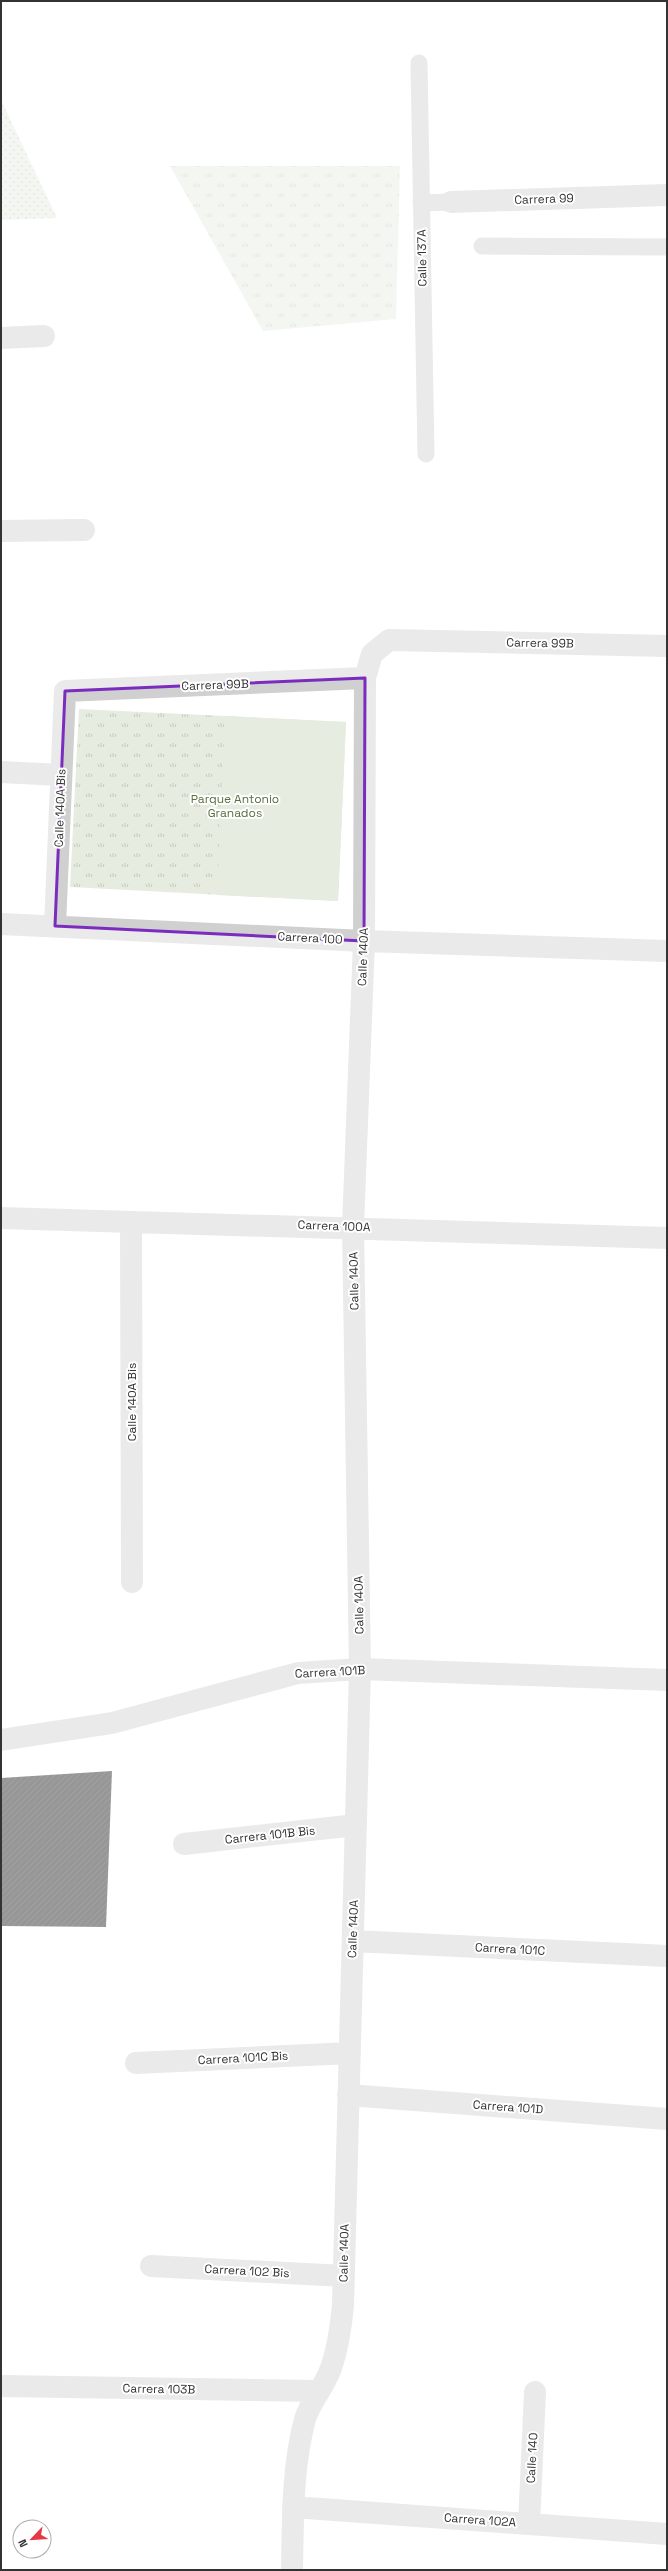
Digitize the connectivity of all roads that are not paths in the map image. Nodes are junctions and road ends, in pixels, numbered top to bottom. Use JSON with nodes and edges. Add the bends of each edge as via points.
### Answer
{"nodes":[{"id":1,"x":419,"y":63,"type":"dead end"},
{"id":2,"x":667,"y":194,"type":"edge"},
{"id":3,"x":450,"y":202,"type":"joint"},
{"id":4,"x":421,"y":203,"type":"junction"},
{"id":5,"x":482,"y":246,"type":"dead end"},
{"id":6,"x":667,"y":247,"type":"edge"},
{"id":7,"x":44,"y":336,"type":"dead end"},
{"id":8,"x":1,"y":338,"type":"edge"},
{"id":9,"x":426,"y":454,"type":"dead end"},
{"id":10,"x":84,"y":530,"type":"dead end"},
{"id":11,"x":1,"y":531,"type":"edge"},
{"id":12,"x":389,"y":640,"type":"joint"},
{"id":13,"x":667,"y":646,"type":"edge"},
{"id":14,"x":365,"y":678,"type":"junction"},
{"id":15,"x":65,"y":691,"type":"joint"},
{"id":16,"x":1,"y":772,"type":"edge"},
{"id":17,"x":61,"y":775,"type":"junction"},
{"id":18,"x":1,"y":924,"type":"edge"},
{"id":19,"x":55,"y":926,"type":"junction"},
{"id":20,"x":364,"y":941,"type":"junction"},
{"id":21,"x":667,"y":951,"type":"edge"},
{"id":22,"x":1,"y":1218,"type":"edge"},
{"id":23,"x":131,"y":1222,"type":"junction"},
{"id":24,"x":353,"y":1227,"type":"junction"},
{"id":25,"x":667,"y":1238,"type":"edge"},
{"id":26,"x":132,"y":1582,"type":"dead end"},
{"id":27,"x":360,"y":1669,"type":"junction"},
{"id":28,"x":667,"y":1680,"type":"edge"},
{"id":29,"x":1,"y":1740,"type":"edge"},
{"id":30,"x":356,"y":1825,"type":"junction"},
{"id":31,"x":184,"y":1844,"type":"dead end"},
{"id":32,"x":353,"y":1941,"type":"junction"},
{"id":33,"x":667,"y":1956,"type":"edge"},
{"id":34,"x":350,"y":2053,"type":"junction"},
{"id":35,"x":136,"y":2063,"type":"dead end"},
{"id":36,"x":348,"y":2095,"type":"junction"},
{"id":37,"x":667,"y":2119,"type":"edge"},
{"id":38,"x":151,"y":2266,"type":"dead end"},
{"id":39,"x":344,"y":2276,"type":"junction"},
{"id":40,"x":1,"y":2386,"type":"edge"},
{"id":41,"x":317,"y":2391,"type":"junction"},
{"id":42,"x":536,"y":2392,"type":"dead end"},
{"id":43,"x":293,"y":2507,"type":"junction"},
{"id":44,"x":529,"y":2524,"type":"junction"},
{"id":45,"x":667,"y":2534,"type":"edge"},
{"id":46,"x":292,"y":2570,"type":"edge"}],
"edges":[{"from":1,"to":4,"type":"lane","name":"Calle 137A"},
{"from":2,"to":3,"type":"street","name":"Carrera 99"},
{"from":3,"to":4,"type":"lane","name":"Carrera 99"},
{"from":4,"to":9,"type":"lane","name":"Calle 137A"},
{"from":5,"to":6,"type":"lane"},
{"from":7,"to":8,"type":"street"},
{"from":10,"to":11,"type":"street"},
{"from":12,"to":13,"type":"street","name":"Carrera 99B"},
{"from":12,"to":14,"type":"street","name":"Calle 140A","via":[[372,654]]},
{"from":14,"to":15,"type":"street","name":"Carrera 99B"},
{"from":14,"to":20,"type":"street","name":"Calle 140A"},
{"from":15,"to":17,"type":"street","name":"Calle 140A Bis"},
{"from":16,"to":17,"type":"street"},
{"from":17,"to":19,"type":"street","name":"Calle 140A Bis"},
{"from":18,"to":19,"type":"street","name":"Carrera 100"},
{"from":19,"to":20,"type":"street","name":"Carrera 100"},
{"from":20,"to":21,"type":"street","name":"Carrera 100"},
{"from":20,"to":24,"type":"street","name":"Calle 140A"},
{"from":22,"to":23,"type":"street","name":"Carrera 100A"},
{"from":23,"to":24,"type":"street","name":"Carrera 100A"},
{"from":23,"to":26,"type":"street","name":"Calle 140A Bis"},
{"from":24,"to":25,"type":"street","name":"Carrera 100A"},
{"from":24,"to":27,"type":"street","name":"Calle 140A"},
{"from":27,"to":28,"type":"street","name":"Carrera 101B"},
{"from":27,"to":29,"type":"street","name":"Carrera 101B","via":[[298,1672],[112,1723]]},
{"from":27,"to":30,"type":"street","name":"Calle 140A"},
{"from":30,"to":31,"type":"street","name":"Carrera 101B Bis"},
{"from":30,"to":32,"type":"street","name":"Calle 140A"},
{"from":32,"to":33,"type":"street","name":"Carrera 101C"},
{"from":32,"to":34,"type":"street","name":"Calle 140A"},
{"from":34,"to":35,"type":"street","name":"Carrera 101C Bis"},
{"from":34,"to":36,"type":"street","name":"Calle 140A"},
{"from":36,"to":37,"type":"street","name":"Carrera 101D"},
{"from":36,"to":39,"type":"street","name":"Calle 140A"},
{"from":38,"to":39,"type":"street","name":"Carrera 102 Bis"},
{"from":39,"to":41,"type":"street","name":"Calle 140A","via":[[339,2338],[331,2369]]},
{"from":40,"to":41,"type":"street","name":"Carrera 103B"},
{"from":41,"to":43,"type":"street","name":"Calle 140A","via":[[299,2445]]},
{"from":42,"to":44,"type":"street","name":"Calle 140"},
{"from":43,"to":44,"type":"street","name":"Carrera 102A"},
{"from":43,"to":46,"type":"street","name":"Calle 140A"},
{"from":44,"to":45,"type":"street","name":"Carrera 102A"}]}
